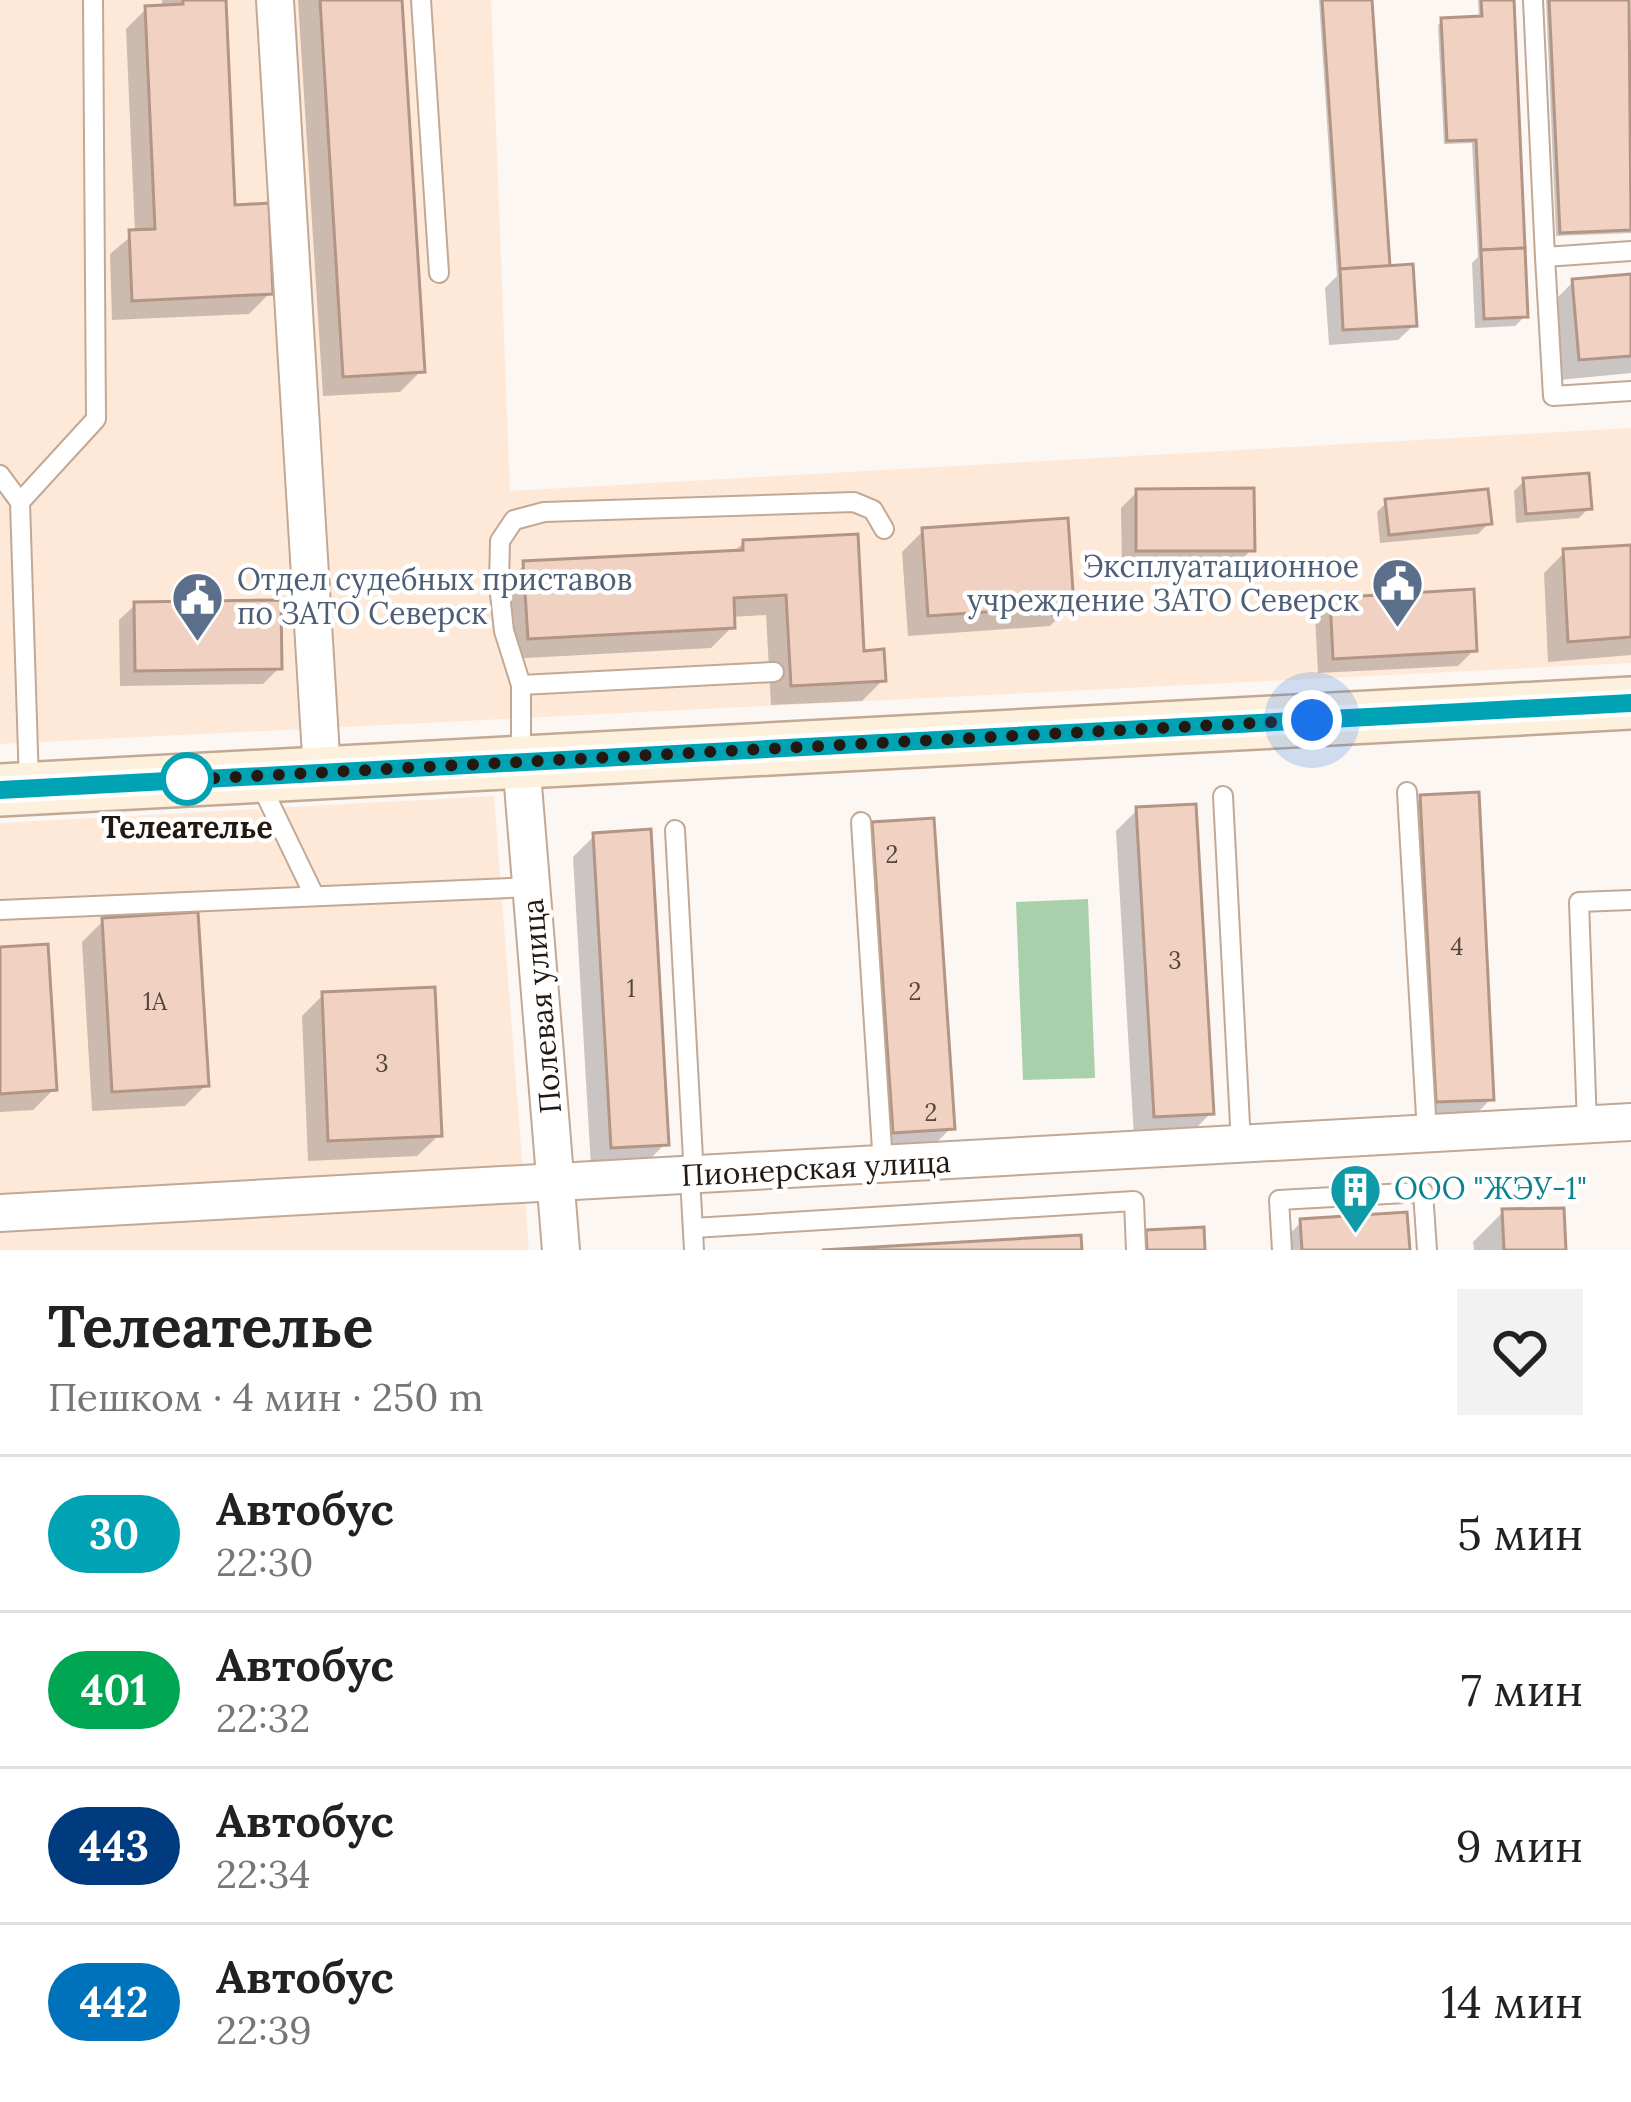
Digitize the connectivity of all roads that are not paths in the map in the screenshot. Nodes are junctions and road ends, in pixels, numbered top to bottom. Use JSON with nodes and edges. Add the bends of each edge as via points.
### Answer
{"nodes":[{"id":1,"x":93,"y":0,"type":"edge"},
{"id":2,"x":275,"y":0,"type":"edge"},
{"id":3,"x":421,"y":0,"type":"edge"},
{"id":4,"x":1533,"y":0,"type":"edge"},
{"id":5,"x":1631,"y":251,"type":"edge"},
{"id":6,"x":1545,"y":257,"type":"junction"},
{"id":7,"x":440,"y":273,"type":"dead end"},
{"id":8,"x":1631,"y":391,"type":"edge"},
{"id":9,"x":0,"y":475,"type":"edge"},
{"id":10,"x":20,"y":502,"type":"junction"},
{"id":11,"x":884,"y":529,"type":"dead end"},
{"id":12,"x":774,"y":672,"type":"dead end"},
{"id":13,"x":521,"y":685,"type":"junction"},
{"id":14,"x":1631,"y":703,"type":"edge"},
{"id":15,"x":521,"y":761,"type":"junction"},
{"id":16,"x":322,"y":772,"type":"junction"},
{"id":17,"x":256,"y":775,"type":"junction"},
{"id":18,"x":15,"y":789,"type":"edge"},
{"id":19,"x":1407,"y":792,"type":"dead end"},
{"id":20,"x":1222,"y":796,"type":"dead end"},
{"id":21,"x":861,"y":822,"type":"dead end"},
{"id":22,"x":675,"y":830,"type":"dead end"},
{"id":23,"x":531,"y":887,"type":"junction"},
{"id":24,"x":314,"y":895,"type":"junction"},
{"id":25,"x":1631,"y":900,"type":"edge"},
{"id":26,"x":0,"y":910,"type":"edge"},
{"id":27,"x":1631,"y":1122,"type":"edge"},
{"id":28,"x":1586,"y":1124,"type":"junction"},
{"id":29,"x":1427,"y":1133,"type":"junction"},
{"id":30,"x":1241,"y":1144,"type":"junction"},
{"id":31,"x":883,"y":1166,"type":"junction"},
{"id":32,"x":692,"y":1177,"type":"junction"},
{"id":33,"x":558,"y":1183,"type":"junction"},
{"id":34,"x":0,"y":1213,"type":"edge"},
{"id":35,"x":693,"y":1228,"type":"junction"},
{"id":36,"x":561,"y":1250,"type":"edge"},
{"id":37,"x":694,"y":1250,"type":"edge"},
{"id":38,"x":1136,"y":1250,"type":"edge"},
{"id":39,"x":1282,"y":1250,"type":"edge"},
{"id":40,"x":1427,"y":1250,"type":"edge"}],
"edges":[{"from":1,"to":10,"type":"lane","via":[[96,418]]},
{"from":2,"to":16,"type":"street"},
{"from":3,"to":7,"type":"lane"},
{"from":4,"to":6,"type":"lane"},
{"from":5,"to":6,"type":"lane"},
{"from":6,"to":8,"type":"lane","via":[[1553,396]]},
{"from":9,"to":10,"type":"lane"},
{"from":10,"to":18,"type":"lane"},
{"from":11,"to":13,"type":"lane","via":[[873,510],[854,502],[544,512],[514,520],[500,541],[500,585]]},
{"from":12,"to":13,"type":"lane"},
{"from":13,"to":15,"type":"lane"},
{"from":14,"to":15,"type":"main road"},
{"from":15,"to":16,"type":"main road"},
{"from":15,"to":23,"type":"street","name":"Полевая улица"},
{"from":16,"to":17,"type":"main road"},
{"from":17,"to":18,"type":"main road"},
{"from":17,"to":24,"type":"lane"},
{"from":19,"to":29,"type":"lane"},
{"from":20,"to":30,"type":"lane"},
{"from":21,"to":31,"type":"lane"},
{"from":22,"to":32,"type":"lane"},
{"from":23,"to":24,"type":"lane"},
{"from":23,"to":33,"type":"street","name":"Полевая улица"},
{"from":24,"to":26,"type":"lane"},
{"from":25,"to":28,"type":"lane","via":[[1579,902]]},
{"from":27,"to":28,"type":"street","name":"Пионерская улица"},
{"from":28,"to":29,"type":"street","name":"Пионерская улица"},
{"from":29,"to":30,"type":"street","name":"Пионерская улица"},
{"from":30,"to":31,"type":"street","name":"Пионерская улица"},
{"from":31,"to":32,"type":"street","name":"Пионерская улица"},
{"from":32,"to":33,"type":"street","name":"Пионерская улица"},
{"from":32,"to":35,"type":"lane"},
{"from":33,"to":34,"type":"street","name":"Пионерская улица"},
{"from":33,"to":36,"type":"street","name":"Полевая улица"},
{"from":35,"to":37,"type":"lane"},
{"from":35,"to":38,"type":"lane","via":[[1133,1201]]},
{"from":39,"to":40,"type":"lane","via":[[1279,1200],[1423,1192]]}]}
